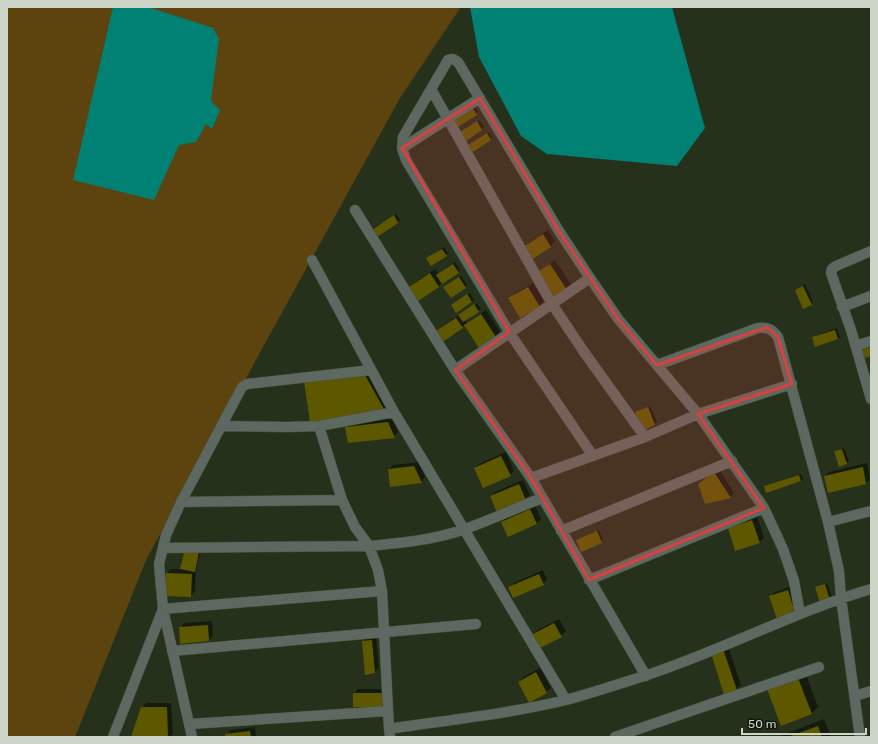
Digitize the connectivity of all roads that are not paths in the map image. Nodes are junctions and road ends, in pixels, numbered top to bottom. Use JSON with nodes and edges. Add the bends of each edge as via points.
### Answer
{"nodes":[{"id":1,"x":431,"y":89,"type":"junction"},
{"id":2,"x":480,"y":98,"type":"junction"},
{"id":3,"x":448,"y":118,"type":"junction"},
{"id":4,"x":402,"y":148,"type":"junction"},
{"id":5,"x":355,"y":210,"type":"dead end"},
{"id":6,"x":871,"y":251,"type":"edge"},
{"id":7,"x":312,"y":260,"type":"dead end"},
{"id":8,"x":590,"y":278,"type":"junction"},
{"id":9,"x":871,"y":296,"type":"edge"},
{"id":10,"x":552,"y":304,"type":"junction"},
{"id":11,"x":842,"y":307,"type":"junction"},
{"id":12,"x":509,"y":332,"type":"junction"},
{"id":13,"x":871,"y":341,"type":"edge"},
{"id":14,"x":856,"y":346,"type":"junction"},
{"id":15,"x":657,"y":365,"type":"junction"},
{"id":16,"x":372,"y":370,"type":"junction"},
{"id":17,"x":455,"y":370,"type":"junction"},
{"id":18,"x":792,"y":384,"type":"junction"},
{"id":19,"x":870,"y":392,"type":"edge"},
{"id":20,"x":394,"y":412,"type":"junction"},
{"id":21,"x":698,"y":414,"type":"junction"},
{"id":22,"x":221,"y":426,"type":"junction"},
{"id":23,"x":319,"y":426,"type":"junction"},
{"id":24,"x":644,"y":437,"type":"junction"},
{"id":25,"x":593,"y":456,"type":"junction"},
{"id":26,"x":732,"y":461,"type":"junction"},
{"id":27,"x":531,"y":478,"type":"junction"},
{"id":28,"x":542,"y":498,"type":"junction"},
{"id":29,"x":342,"y":500,"type":"junction"},
{"id":30,"x":182,"y":502,"type":"junction"},
{"id":31,"x":764,"y":508,"type":"junction"},
{"id":32,"x":871,"y":511,"type":"edge"},
{"id":33,"x":828,"y":522,"type":"junction"},
{"id":34,"x":464,"y":529,"type":"junction"},
{"id":35,"x":561,"y":531,"type":"junction"},
{"id":36,"x":369,"y":546,"type":"junction"},
{"id":37,"x":163,"y":548,"type":"junction"},
{"id":38,"x":589,"y":580,"type":"junction"},
{"id":39,"x":871,"y":589,"type":"edge"},
{"id":40,"x":382,"y":592,"type":"junction"},
{"id":41,"x":841,"y":598,"type":"junction"},
{"id":42,"x":163,"y":610,"type":"junction"},
{"id":43,"x":804,"y":612,"type":"junction"},
{"id":44,"x":476,"y":624,"type":"dead end"},
{"id":45,"x":384,"y":633,"type":"junction"},
{"id":46,"x":172,"y":651,"type":"junction"},
{"id":47,"x":819,"y":667,"type":"dead end"},
{"id":48,"x":646,"y":676,"type":"junction"},
{"id":49,"x":871,"y":690,"type":"edge"},
{"id":50,"x":854,"y":696,"type":"junction"},
{"id":51,"x":566,"y":700,"type":"junction"},
{"id":52,"x":388,"y":711,"type":"junction"},
{"id":53,"x":190,"y":724,"type":"junction"},
{"id":54,"x":390,"y":733,"type":"edge"},
{"id":55,"x":113,"y":737,"type":"edge"},
{"id":56,"x":192,"y":737,"type":"edge"},
{"id":57,"x":615,"y":737,"type":"edge"},
{"id":58,"x":860,"y":737,"type":"edge"}],
"edges":[{"from":1,"to":2,"type":"street","via":[[448,60],[453,59],[458,62]]},
{"from":1,"to":3,"type":"street"},
{"from":1,"to":4,"type":"street","via":[[403,137]]},
{"from":2,"to":3,"type":"street"},
{"from":2,"to":8,"type":"street"},
{"from":3,"to":4,"type":"street"},
{"from":3,"to":10,"type":"street"},
{"from":4,"to":12,"type":"street","via":[[406,160]]},
{"from":5,"to":17,"type":"street"},
{"from":6,"to":11,"type":"street","via":[[832,269],[831,274]]},
{"from":7,"to":16,"type":"street"},
{"from":8,"to":10,"type":"street"},
{"from":8,"to":15,"type":"street","via":[[619,320]]},
{"from":9,"to":11,"type":"street"},
{"from":10,"to":12,"type":"street"},
{"from":10,"to":24,"type":"street"},
{"from":11,"to":14,"type":"street"},
{"from":12,"to":17,"type":"street"},
{"from":12,"to":25,"type":"street"},
{"from":13,"to":14,"type":"street"},
{"from":14,"to":19,"type":"street"},
{"from":15,"to":18,"type":"street","via":[[767,327],[778,337]]},
{"from":15,"to":21,"type":"street"},
{"from":16,"to":20,"type":"street"},
{"from":16,"to":22,"type":"street","via":[[247,384],[242,387]]},
{"from":17,"to":27,"type":"street"},
{"from":18,"to":21,"type":"street"},
{"from":18,"to":33,"type":"street"},
{"from":20,"to":23,"type":"street"},
{"from":20,"to":34,"type":"street"},
{"from":21,"to":24,"type":"street"},
{"from":21,"to":26,"type":"street"},
{"from":22,"to":23,"type":"street"},
{"from":22,"to":30,"type":"street"},
{"from":23,"to":29,"type":"street"},
{"from":24,"to":25,"type":"street"},
{"from":25,"to":27,"type":"street"},
{"from":26,"to":31,"type":"street"},
{"from":26,"to":35,"type":"street"},
{"from":27,"to":28,"type":"street"},
{"from":28,"to":34,"type":"street"},
{"from":28,"to":35,"type":"street"},
{"from":29,"to":30,"type":"street"},
{"from":29,"to":36,"type":"street","via":[[355,527]]},
{"from":30,"to":37,"type":"street"},
{"from":31,"to":38,"type":"street"},
{"from":31,"to":43,"type":"street","via":[[783,549]]},
{"from":32,"to":33,"type":"street"},
{"from":33,"to":41,"type":"street","via":[[839,571]]},
{"from":34,"to":36,"type":"street","via":[[431,538]]},
{"from":34,"to":51,"type":"street"},
{"from":35,"to":38,"type":"street"},
{"from":36,"to":37,"type":"street"},
{"from":36,"to":40,"type":"street","via":[[378,570]]},
{"from":37,"to":42,"type":"street","via":[[159,564]]},
{"from":38,"to":48,"type":"street"},
{"from":39,"to":41,"type":"street"},
{"from":40,"to":42,"type":"street"},
{"from":40,"to":45,"type":"street"},
{"from":41,"to":43,"type":"street"},
{"from":41,"to":50,"type":"street"},
{"from":42,"to":46,"type":"street"},
{"from":42,"to":55,"type":"street"},
{"from":43,"to":48,"type":"street"},
{"from":44,"to":45,"type":"street"},
{"from":45,"to":46,"type":"street"},
{"from":45,"to":52,"type":"street"},
{"from":46,"to":53,"type":"street"},
{"from":47,"to":57,"type":"street"},
{"from":48,"to":51,"type":"street"},
{"from":49,"to":50,"type":"street"},
{"from":50,"to":58,"type":"street"},
{"from":51,"to":54,"type":"street"},
{"from":52,"to":53,"type":"street"},
{"from":52,"to":54,"type":"street"},
{"from":53,"to":56,"type":"street"}]}
